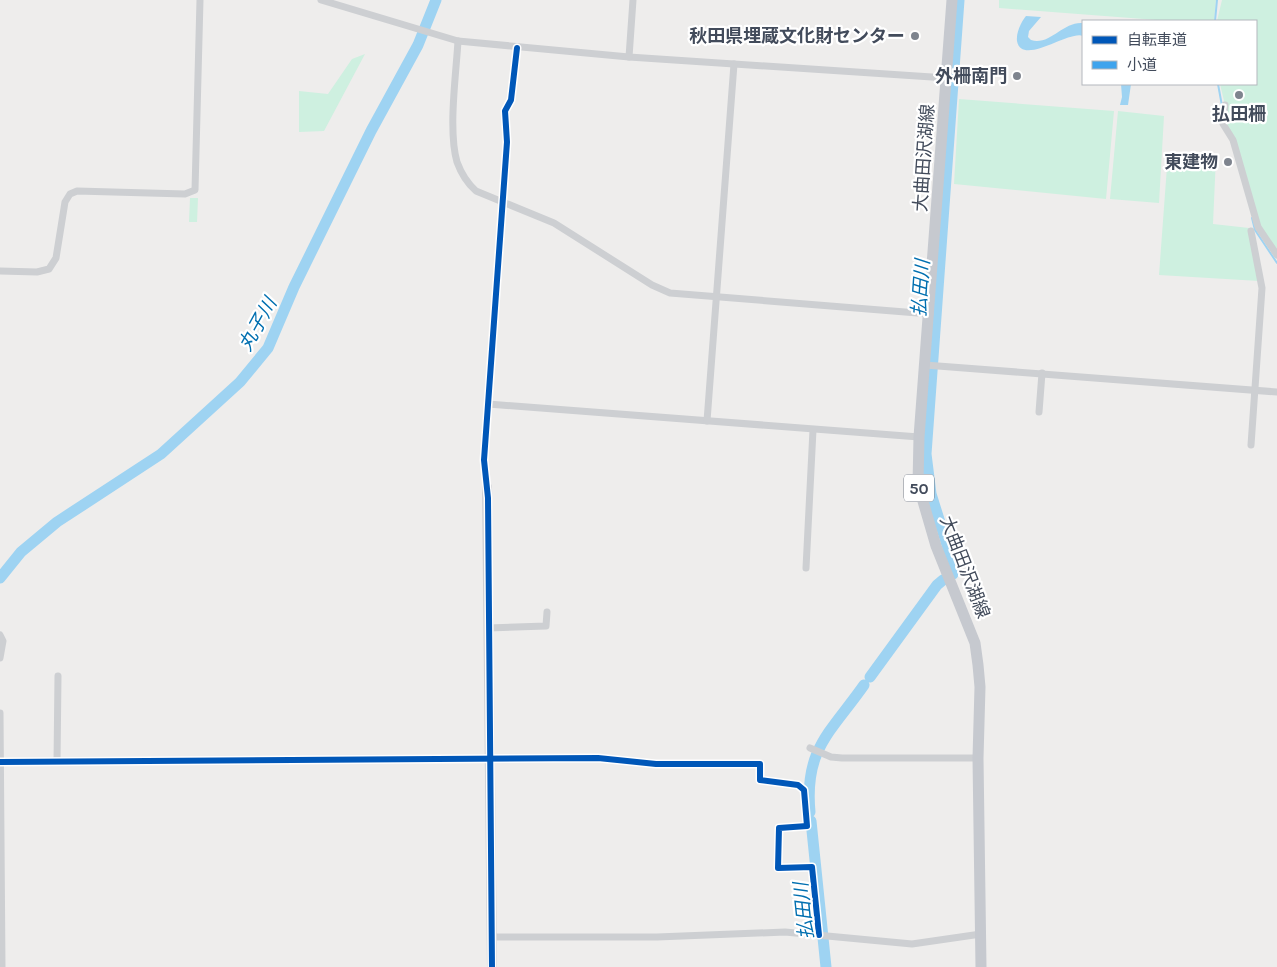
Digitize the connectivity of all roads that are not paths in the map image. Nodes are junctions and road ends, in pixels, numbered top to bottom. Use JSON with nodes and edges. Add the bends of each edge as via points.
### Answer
{"nodes":[{"id":1,"x":200,"y":0,"type":"edge"},
{"id":2,"x":322,"y":0,"type":"edge"},
{"id":3,"x":633,"y":0,"type":"edge"},
{"id":4,"x":952,"y":0,"type":"edge"},
{"id":5,"x":456,"y":40,"type":"junction"},
{"id":6,"x":517,"y":48,"type":"junction"},
{"id":7,"x":629,"y":57,"type":"junction"},
{"id":8,"x":734,"y":64,"type":"junction"},
{"id":9,"x":947,"y":78,"type":"junction"},
{"id":10,"x":1225,"y":105,"type":"dead end"},
{"id":11,"x":503,"y":203,"type":"junction"},
{"id":12,"x":1251,"y":231,"type":"dead end"},
{"id":13,"x":1277,"y":255,"type":"edge"},
{"id":14,"x":0,"y":271,"type":"edge"},
{"id":15,"x":717,"y":297,"type":"junction"},
{"id":16,"x":930,"y":314,"type":"junction"},
{"id":17,"x":925,"y":365,"type":"junction"},
{"id":18,"x":1042,"y":373,"type":"junction"},
{"id":19,"x":1254,"y":390,"type":"junction"},
{"id":20,"x":1277,"y":392,"type":"edge"},
{"id":21,"x":488,"y":404,"type":"junction"},
{"id":22,"x":1039,"y":412,"type":"dead end"},
{"id":23,"x":707,"y":421,"type":"junction"},
{"id":24,"x":813,"y":430,"type":"junction"},
{"id":25,"x":919,"y":437,"type":"junction"},
{"id":26,"x":1251,"y":445,"type":"dead end"},
{"id":27,"x":487,"y":487,"type":"joint"},
{"id":28,"x":806,"y":568,"type":"dead end"},
{"id":29,"x":547,"y":612,"type":"dead end"},
{"id":30,"x":488,"y":628,"type":"junction"},
{"id":31,"x":0,"y":636,"type":"edge"},
{"id":32,"x":0,"y":658,"type":"edge"},
{"id":33,"x":58,"y":676,"type":"dead end"},
{"id":34,"x":0,"y":713,"type":"edge"},
{"id":35,"x":810,"y":748,"type":"dead end"},
{"id":36,"x":489,"y":758,"type":"junction"},
{"id":37,"x":978,"y":758,"type":"junction"},
{"id":38,"x":1,"y":762,"type":"edge"},
{"id":39,"x":57,"y":762,"type":"junction"},
{"id":40,"x":819,"y":934,"type":"junction"},
{"id":41,"x":981,"y":934,"type":"junction"},
{"id":42,"x":491,"y":937,"type":"junction"},
{"id":43,"x":1,"y":950,"type":"edge"},
{"id":44,"x":2,"y":967,"type":"edge"},
{"id":45,"x":492,"y":967,"type":"edge"},
{"id":46,"x":981,"y":967,"type":"edge"}],
"edges":[{"from":1,"to":14,"type":"street","via":[[195,190],[185,194],[77,191],[70,194],[65,202],[56,258],[50,269]]},
{"from":2,"to":5,"type":"street"},
{"from":3,"to":7,"type":"street"},
{"from":4,"to":9,"type":"main road","name":"大曲田沢湖線","number":"50"},
{"from":5,"to":6,"type":"street"},
{"from":5,"to":11,"type":"street","via":[[454,132],[457,160],[468,183],[476,191]]},
{"from":6,"to":7,"type":"street"},
{"from":6,"to":11,"type":"street","via":[[511,100],[505,111],[507,142]]},
{"from":7,"to":8,"type":"street"},
{"from":8,"to":9,"type":"street"},
{"from":8,"to":15,"type":"street"},
{"from":9,"to":16,"type":"main road","name":"大曲田沢湖線","number":"50"},
{"from":10,"to":13,"type":"street","via":[[1223,124],[1233,140],[1258,227]]},
{"from":11,"to":15,"type":"street","via":[[554,223],[660,290]]},
{"from":11,"to":21,"type":"street"},
{"from":12,"to":19,"type":"street","via":[[1262,288]]},
{"from":15,"to":16,"type":"street"},
{"from":15,"to":23,"type":"street"},
{"from":16,"to":17,"type":"main road","name":"大曲田沢湖線","number":"50"},
{"from":17,"to":18,"type":"street"},
{"from":17,"to":25,"type":"main road","name":"大曲田沢湖線","number":"50"},
{"from":18,"to":19,"type":"street"},
{"from":18,"to":22,"type":"street"},
{"from":19,"to":20,"type":"street"},
{"from":19,"to":26,"type":"street"},
{"from":21,"to":23,"type":"street"},
{"from":21,"to":27,"type":"street","via":[[484,460]]},
{"from":23,"to":24,"type":"street"},
{"from":24,"to":25,"type":"street"},
{"from":24,"to":28,"type":"street"},
{"from":25,"to":37,"type":"main road","name":"大曲田沢湖線","number":"50","via":[[918,484],[936,546],[975,643],[980,687]]},
{"from":27,"to":30,"type":"street"},
{"from":29,"to":30,"type":"street","via":[[546,626]]},
{"from":30,"to":36,"type":"street"},
{"from":31,"to":32,"type":"street","via":[[3,641]]},
{"from":33,"to":39,"type":"street"},
{"from":34,"to":38,"type":"street"},
{"from":35,"to":37,"type":"street","via":[[823,755],[842,758]]},
{"from":36,"to":39,"type":"street"},
{"from":36,"to":40,"type":"street","via":[[760,764],[760,780],[798,786],[804,790],[807,826],[778,828],[778,868],[812,868]]},
{"from":36,"to":42,"type":"street"},
{"from":37,"to":41,"type":"main road","name":"大曲田沢湖線","number":"50"},
{"from":38,"to":39,"type":"street"},
{"from":38,"to":43,"type":"street"},
{"from":40,"to":41,"type":"street","via":[[912,944]]},
{"from":40,"to":42,"type":"street"},
{"from":41,"to":46,"type":"main road","name":"大曲田沢湖線","number":"50"},
{"from":42,"to":45,"type":"street"},
{"from":43,"to":44,"type":"street"}]}
